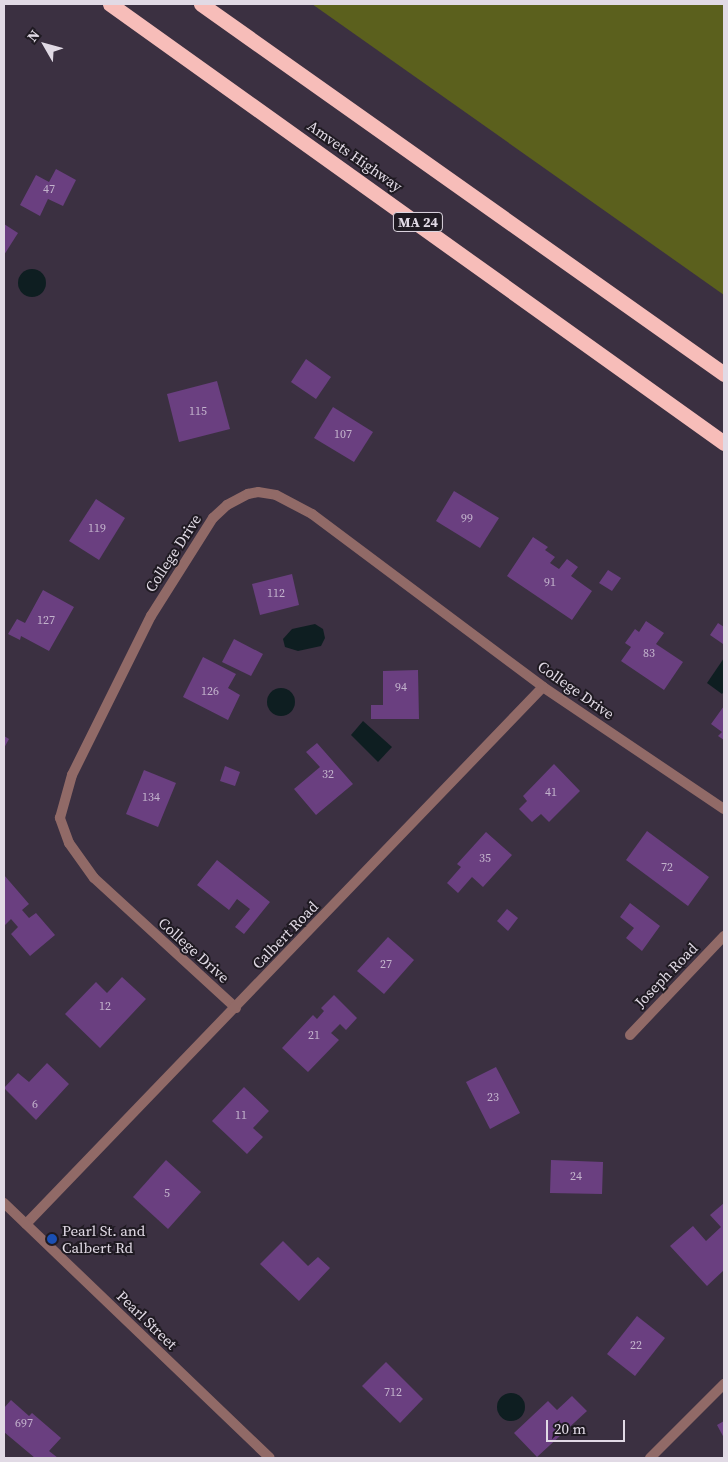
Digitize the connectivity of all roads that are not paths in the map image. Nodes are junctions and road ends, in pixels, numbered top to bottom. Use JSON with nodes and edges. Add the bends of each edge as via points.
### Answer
{"nodes":[{"id":1,"x":110,"y":4,"type":"edge"},
{"id":2,"x":201,"y":4,"type":"edge"},
{"id":3,"x":724,"y":374,"type":"edge"},
{"id":4,"x":724,"y":443,"type":"edge"},
{"id":5,"x":542,"y":686,"type":"junction"},
{"id":6,"x":724,"y":809,"type":"edge"},
{"id":7,"x":724,"y":936,"type":"edge"},
{"id":8,"x":236,"y":1008,"type":"junction"},
{"id":9,"x":630,"y":1035,"type":"dead end"},
{"id":10,"x":4,"y":1202,"type":"edge"},
{"id":11,"x":26,"y":1224,"type":"junction"},
{"id":12,"x":724,"y":1384,"type":"edge"},
{"id":13,"x":270,"y":1458,"type":"edge"},
{"id":14,"x":650,"y":1458,"type":"edge"}],
"edges":[{"from":1,"to":4,"type":"highway","name":"Amvets Highway","number":"MA 24"},
{"from":2,"to":3,"type":"highway"},
{"from":5,"to":6,"type":"street","name":"College Drive"},
{"from":5,"to":8,"type":"street","name":"Calbert Road"},
{"from":5,"to":8,"type":"street","name":"College Drive","via":[[312,514],[294,504],[276,495],[258,492],[227,505],[213,518],[151,616],[72,775],[60,818],[69,843],[94,878]]},
{"from":7,"to":9,"type":"street","name":"Joseph Road"},
{"from":8,"to":11,"type":"street","name":"Calbert Road"},
{"from":10,"to":11,"type":"street","name":"Pearl Street"},
{"from":11,"to":13,"type":"street","name":"Pearl Street"},
{"from":12,"to":14,"type":"street"}]}
